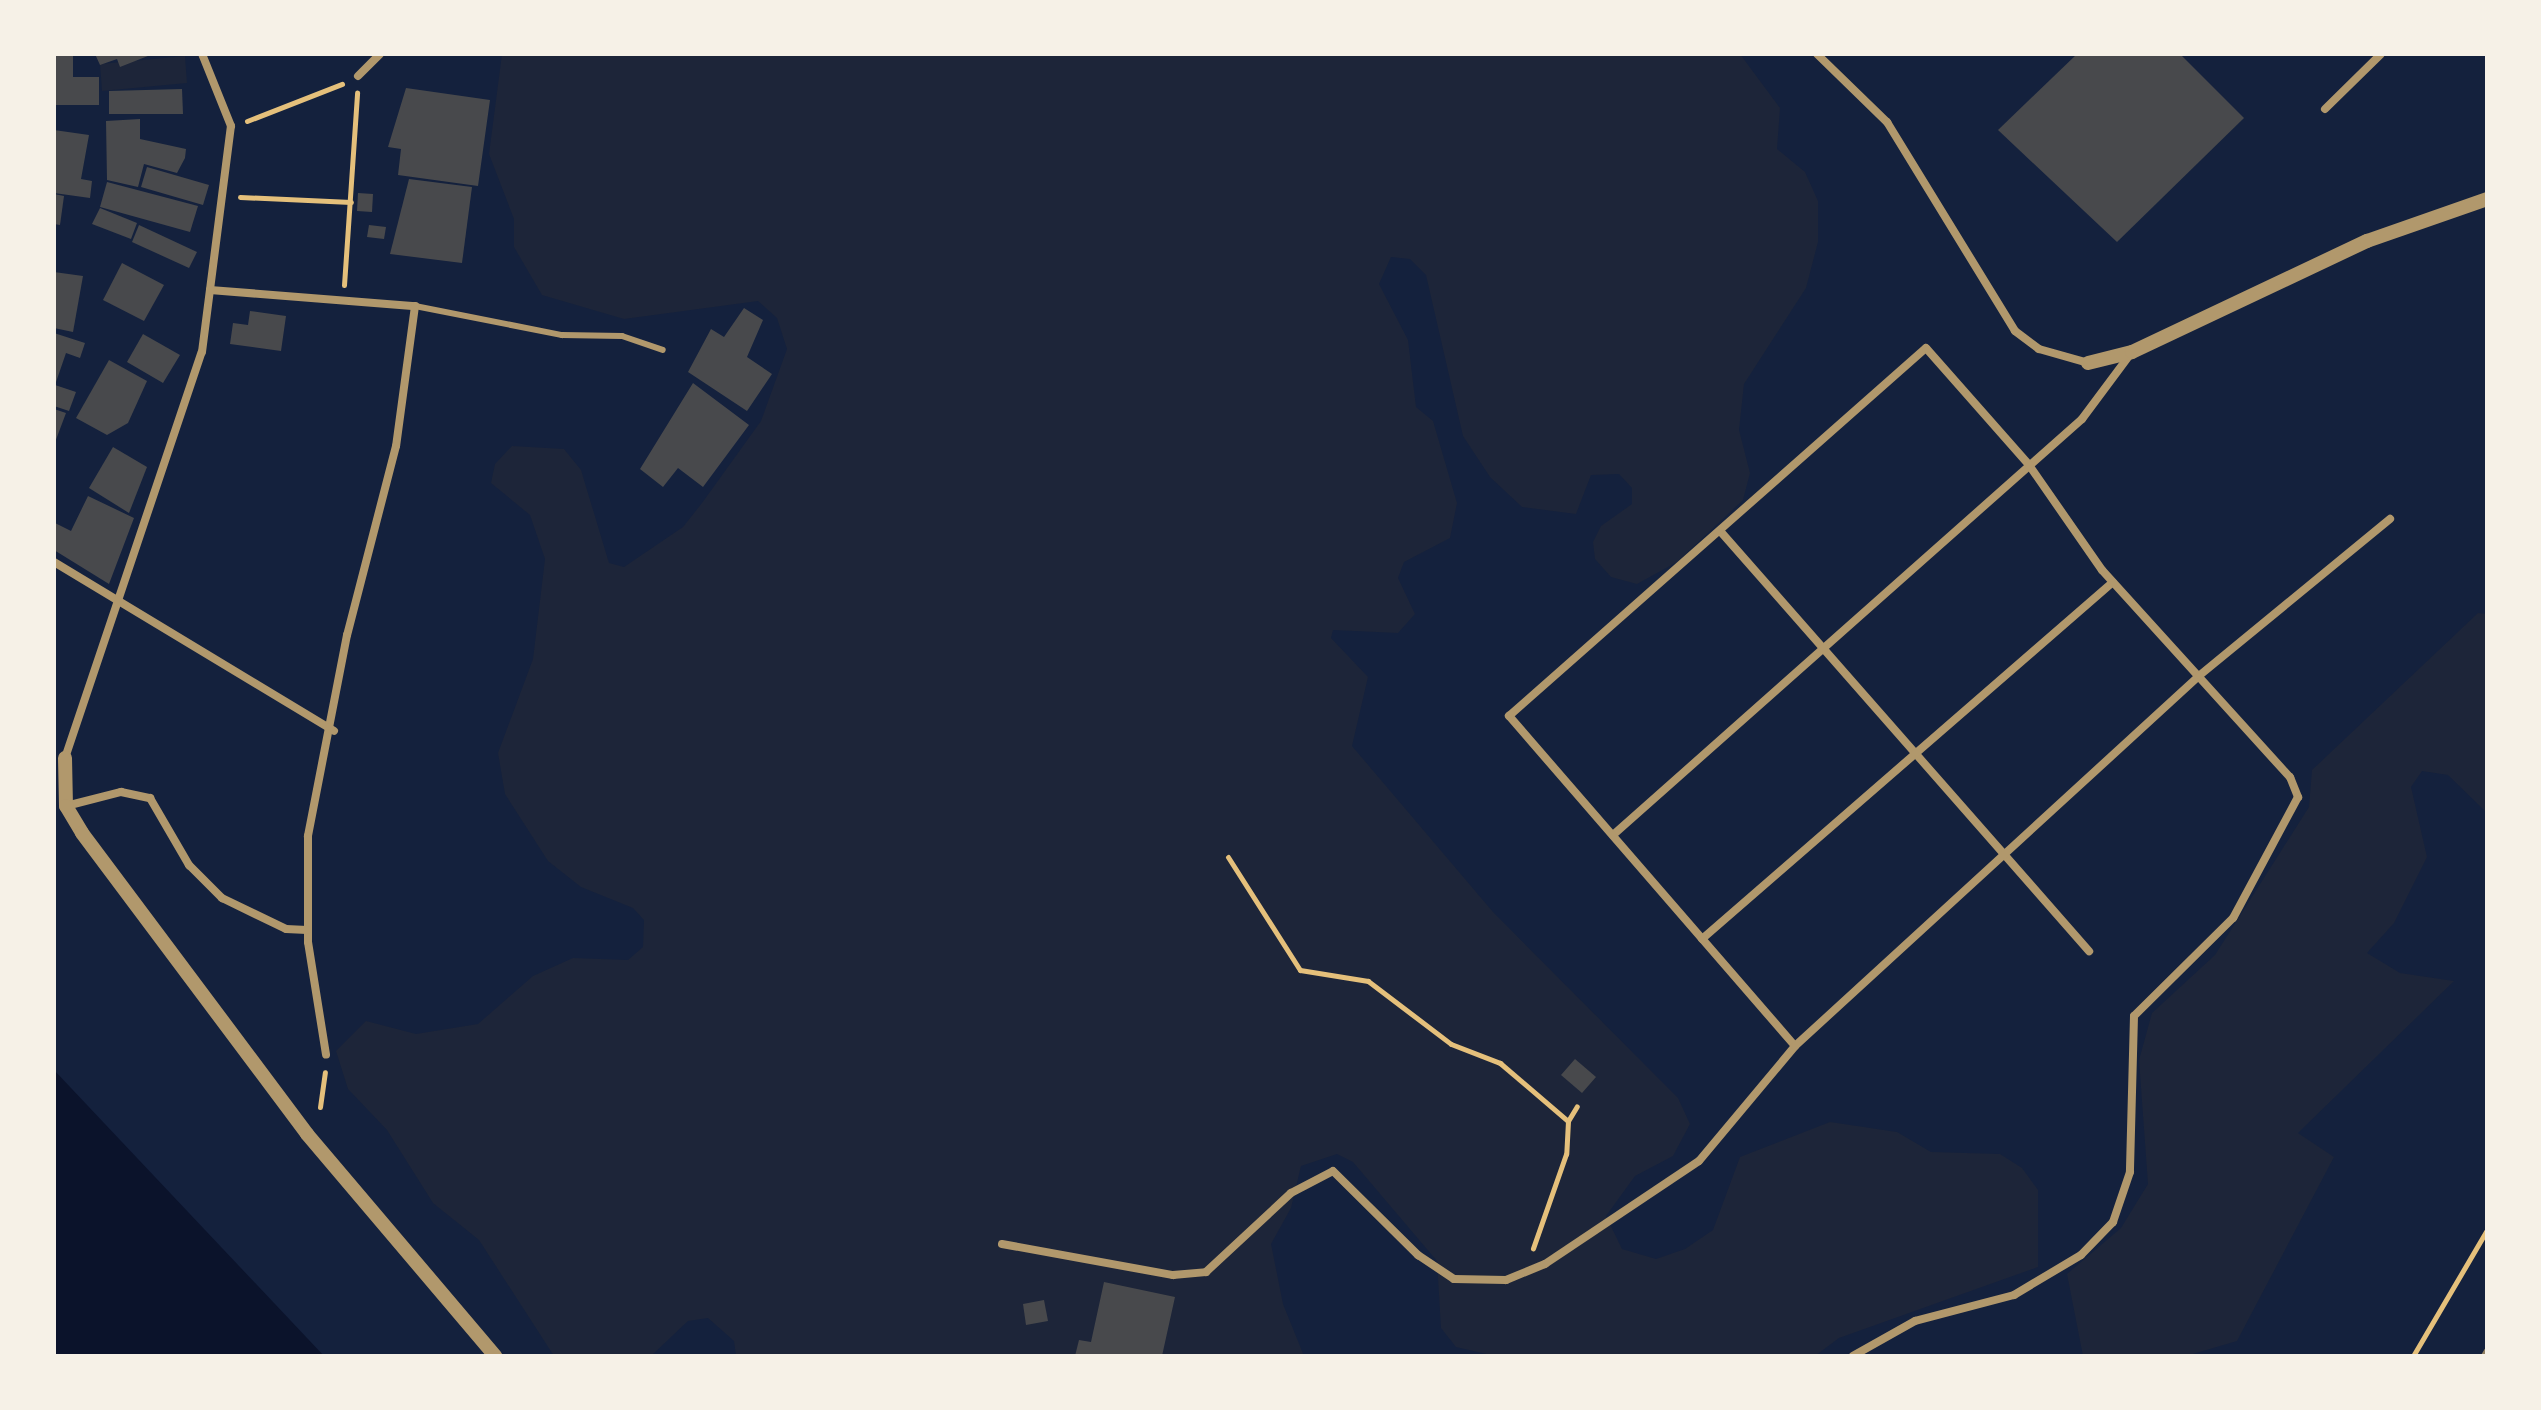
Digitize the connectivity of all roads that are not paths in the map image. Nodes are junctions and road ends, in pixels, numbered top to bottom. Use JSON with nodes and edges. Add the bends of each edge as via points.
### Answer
{"nodes":[{"id":1,"x":202,"y":54,"type":"edge"},
{"id":2,"x":380,"y":54,"type":"edge"},
{"id":3,"x":1817,"y":54,"type":"edge"},
{"id":4,"x":2381,"y":54,"type":"edge"},
{"id":5,"x":358,"y":76,"type":"road end"},
{"id":6,"x":2325,"y":109,"type":"dead end"},
{"id":7,"x":2487,"y":199,"type":"edge"},
{"id":8,"x":210,"y":290,"type":"junction"},
{"id":9,"x":415,"y":306,"type":"junction"},
{"id":10,"x":663,"y":350,"type":"dead end"},
{"id":11,"x":2132,"y":352,"type":"junction"},
{"id":12,"x":2088,"y":363,"type":"joint"},
{"id":13,"x":2029,"y":465,"type":"junction"},
{"id":14,"x":2390,"y":519,"type":"dead end"},
{"id":15,"x":1721,"y":532,"type":"junction"},
{"id":16,"x":54,"y":562,"type":"edge"},
{"id":17,"x":2113,"y":582,"type":"junction"},
{"id":18,"x":119,"y":603,"type":"junction"},
{"id":19,"x":1821,"y":647,"type":"junction"},
{"id":20,"x":2200,"y":675,"type":"junction"},
{"id":21,"x":334,"y":731,"type":"junction"},
{"id":22,"x":1915,"y":754,"type":"junction"},
{"id":23,"x":65,"y":758,"type":"joint"},
{"id":24,"x":66,"y":806,"type":"junction"},
{"id":25,"x":1613,"y":835,"type":"junction"},
{"id":26,"x":2004,"y":854,"type":"junction"},
{"id":27,"x":307,"y":930,"type":"junction"},
{"id":28,"x":1702,"y":939,"type":"junction"},
{"id":29,"x":2089,"y":951,"type":"dead end"},
{"id":30,"x":1795,"y":1046,"type":"junction"},
{"id":31,"x":326,"y":1055,"type":"road end"},
{"id":32,"x":1002,"y":1244,"type":"dead end"},
{"id":33,"x":495,"y":1356,"type":"edge"},
{"id":34,"x":1853,"y":1356,"type":"edge"}],
"edges":[{"from":1,"to":8,"type":"street","via":[[231,126]]},
{"from":2,"to":5,"type":"street"},
{"from":3,"to":12,"type":"street","via":[[1887,122],[2015,331],[2039,349]]},
{"from":4,"to":6,"type":"street"},
{"from":7,"to":11,"type":"street","via":[[2367,241]]},
{"from":8,"to":9,"type":"street"},
{"from":8,"to":18,"type":"street","via":[[187,403]]},
{"from":9,"to":10,"type":"lane","via":[[562,335],[622,336]]},
{"from":9,"to":21,"type":"street","via":[[396,446],[347,635]]},
{"from":11,"to":12,"type":"street"},
{"from":11,"to":13,"type":"street","via":[[2082,419]]},
{"from":13,"to":15,"type":"street","via":[[1926,348]]},
{"from":13,"to":17,"type":"street"},
{"from":13,"to":19,"type":"street"},
{"from":14,"to":20,"type":"street"},
{"from":15,"to":19,"type":"street"},
{"from":15,"to":25,"type":"street","via":[[1509,716]]},
{"from":16,"to":18,"type":"street"},
{"from":17,"to":20,"type":"street"},
{"from":17,"to":22,"type":"street"},
{"from":18,"to":21,"type":"street"},
{"from":18,"to":23,"type":"street"},
{"from":19,"to":22,"type":"street"},
{"from":19,"to":25,"type":"street"},
{"from":20,"to":26,"type":"street"},
{"from":20,"to":34,"type":"street","via":[[2290,777],[2297,805],[2233,918],[2134,1016],[2130,1172],[2121,1210],[2081,1255],[2035,1284],[1892,1330]]},
{"from":21,"to":27,"type":"street","via":[[308,836]]},
{"from":22,"to":26,"type":"street"},
{"from":22,"to":28,"type":"street"},
{"from":23,"to":24,"type":"street"},
{"from":24,"to":27,"type":"street","via":[[121,792],[150,798],[189,865],[222,898],[286,929]]},
{"from":24,"to":33,"type":"street","via":[[307,1134]]},
{"from":25,"to":28,"type":"street"},
{"from":26,"to":29,"type":"street"},
{"from":26,"to":30,"type":"street"},
{"from":27,"to":31,"type":"street"},
{"from":28,"to":30,"type":"street"},
{"from":30,"to":32,"type":"street","via":[[1699,1161],[1531,1269],[1484,1283],[1454,1279],[1418,1255],[1333,1171],[1291,1193],[1206,1272],[1173,1275]]}]}
